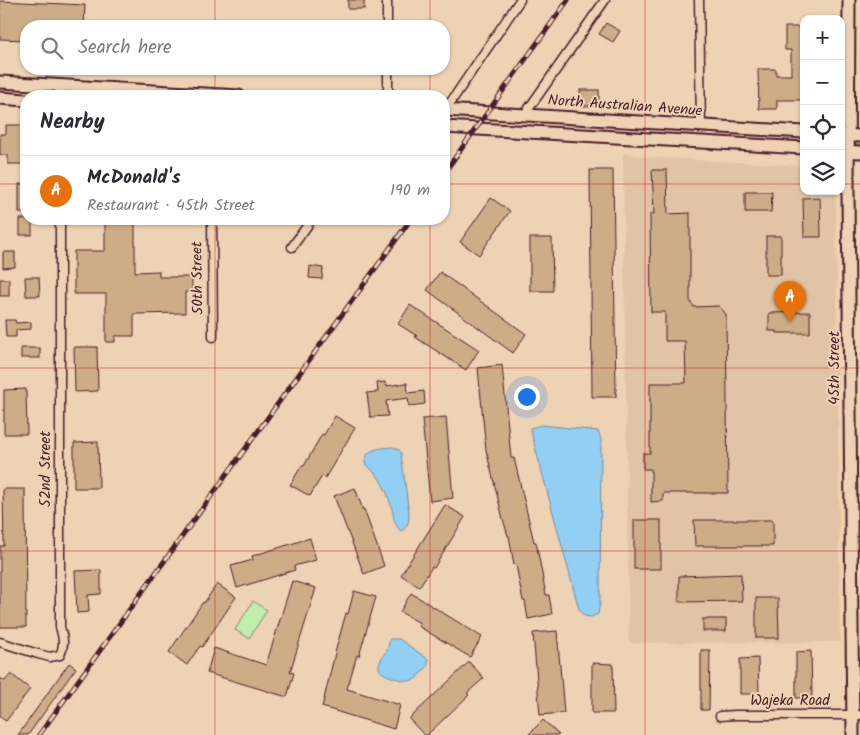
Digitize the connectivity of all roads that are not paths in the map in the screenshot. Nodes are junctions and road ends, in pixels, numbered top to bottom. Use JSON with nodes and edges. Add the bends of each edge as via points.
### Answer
{"nodes":[{"id":1,"x":387,"y":0,"type":"edge"},
{"id":2,"x":520,"y":0,"type":"edge"},
{"id":3,"x":605,"y":0,"type":"edge"},
{"id":4,"x":699,"y":0,"type":"edge"},
{"id":5,"x":849,"y":0,"type":"edge"},
{"id":6,"x":387,"y":20,"type":"edge"},
{"id":7,"x":388,"y":75,"type":"edge"},
{"id":8,"x":0,"y":82,"type":"edge"},
{"id":9,"x":53,"y":90,"type":"edge"},
{"id":10,"x":388,"y":90,"type":"edge"},
{"id":11,"x":0,"y":98,"type":"edge"},
{"id":12,"x":20,"y":100,"type":"edge"},
{"id":13,"x":450,"y":102,"type":"edge"},
{"id":14,"x":450,"y":111,"type":"edge"},
{"id":15,"x":525,"y":114,"type":"junction"},
{"id":16,"x":701,"y":126,"type":"junction"},
{"id":17,"x":450,"y":127,"type":"edge"},
{"id":18,"x":800,"y":132,"type":"edge"},
{"id":19,"x":850,"y":135,"type":"edge"},
{"id":20,"x":800,"y":148,"type":"edge"},
{"id":21,"x":850,"y":151,"type":"edge"},
{"id":22,"x":60,"y":225,"type":"edge"},
{"id":23,"x":212,"y":225,"type":"edge"},
{"id":24,"x":308,"y":225,"type":"edge"},
{"id":25,"x":292,"y":247,"type":"dead end"},
{"id":26,"x":213,"y":338,"type":"dead end"},
{"id":27,"x":856,"y":545,"type":"edge"},
{"id":28,"x":0,"y":642,"type":"edge"},
{"id":29,"x":857,"y":715,"type":"edge"},
{"id":30,"x":720,"y":716,"type":"dead end"},
{"id":31,"x":853,"y":735,"type":"edge"}],
"edges":[{"from":1,"to":6,"type":"street"},
{"from":2,"to":13,"type":"street"},
{"from":3,"to":15,"type":"street"},
{"from":4,"to":16,"type":"street"},
{"from":5,"to":19,"type":"main road","name":"45th Street"},
{"from":7,"to":10,"type":"street"},
{"from":8,"to":9,"type":"main road"},
{"from":11,"to":12,"type":"main road"},
{"from":14,"to":15,"type":"main road","name":"North Australian Avenue"},
{"from":15,"to":16,"type":"main road","name":"North Australian Avenue"},
{"from":16,"to":18,"type":"main road","name":"North Australian Avenue"},
{"from":17,"to":20,"type":"main road","name":"North Australian Avenue"},
{"from":19,"to":21,"type":"main road","name":"45th Street"},
{"from":21,"to":27,"type":"main road","name":"45th Street","via":[[848,190]]},
{"from":22,"to":28,"type":"street","name":"52nd Street","via":[[60,627],[63,649],[60,655],[50,657]]},
{"from":23,"to":26,"type":"street","name":"50th Street"},
{"from":24,"to":25,"type":"street"},
{"from":27,"to":29,"type":"main road","name":"45th Street"},
{"from":29,"to":30,"type":"street","name":"Wajeka Road"},
{"from":29,"to":31,"type":"main road","name":"45th Street"}]}
